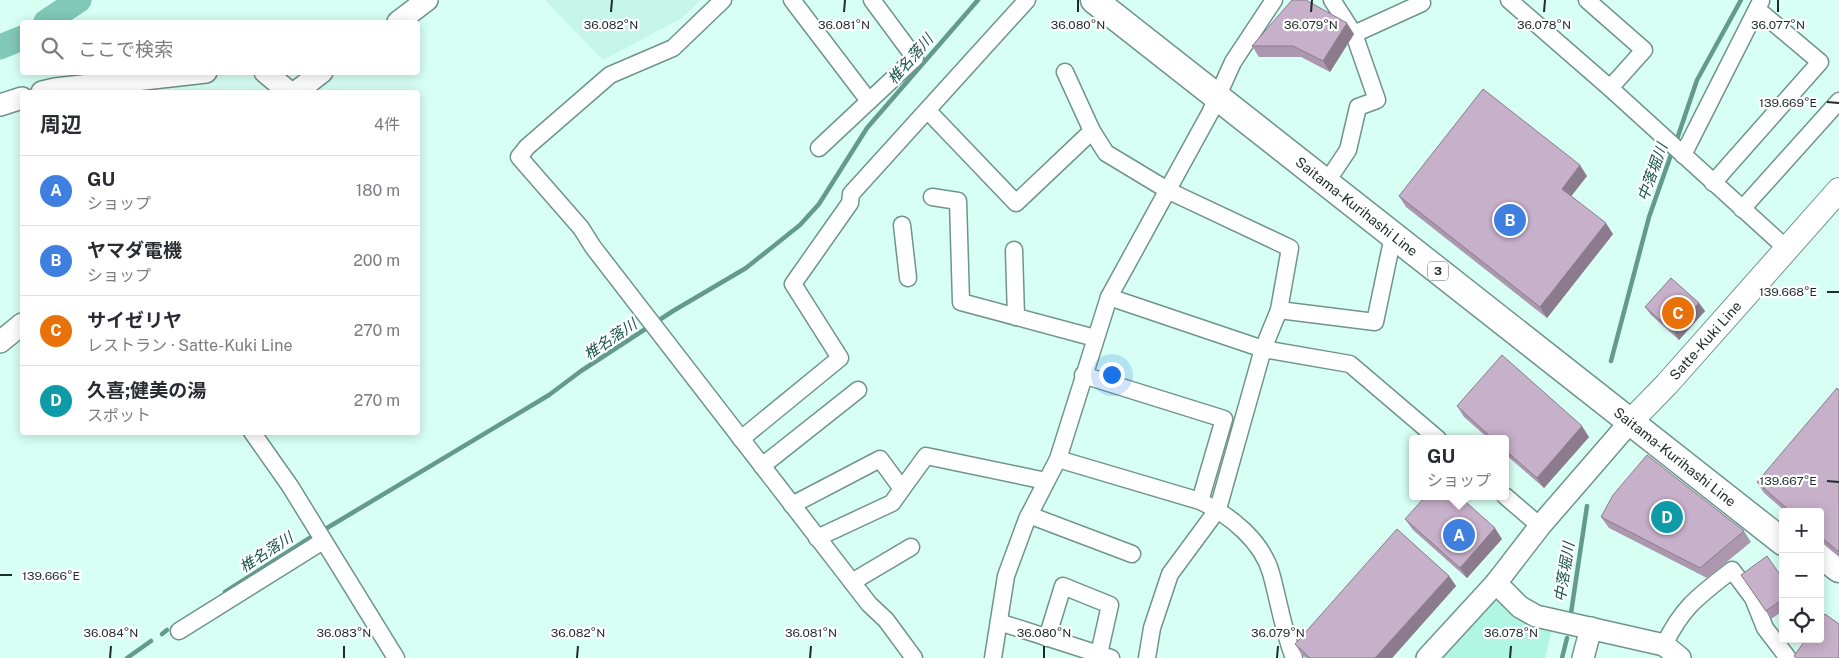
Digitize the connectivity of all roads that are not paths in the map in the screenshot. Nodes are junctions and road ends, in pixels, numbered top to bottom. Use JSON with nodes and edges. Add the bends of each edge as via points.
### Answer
{"nodes":[{"id":1,"x":427,"y":0,"type":"edge"},
{"id":2,"x":723,"y":0,"type":"edge"},
{"id":3,"x":792,"y":0,"type":"edge"},
{"id":4,"x":872,"y":0,"type":"edge"},
{"id":5,"x":1027,"y":0,"type":"edge"},
{"id":6,"x":1094,"y":0,"type":"edge"},
{"id":7,"x":1120,"y":0,"type":"edge"},
{"id":8,"x":1274,"y":0,"type":"edge"},
{"id":9,"x":1332,"y":0,"type":"edge"},
{"id":10,"x":1509,"y":0,"type":"edge"},
{"id":11,"x":1587,"y":0,"type":"edge"},
{"id":12,"x":1422,"y":3,"type":"dead end"},
{"id":13,"x":1759,"y":4,"type":"edge"},
{"id":14,"x":401,"y":20,"type":"edge"},
{"id":15,"x":1354,"y":34,"type":"junction"},
{"id":16,"x":1065,"y":72,"type":"dead end"},
{"id":17,"x":182,"y":75,"type":"edge"},
{"id":18,"x":269,"y":75,"type":"edge"},
{"id":19,"x":318,"y":75,"type":"edge"},
{"id":20,"x":1610,"y":88,"type":"junction"},
{"id":21,"x":60,"y":90,"type":"edge"},
{"id":22,"x":287,"y":90,"type":"edge"},
{"id":23,"x":299,"y":90,"type":"edge"},
{"id":24,"x":1220,"y":90,"type":"junction"},
{"id":25,"x":20,"y":99,"type":"edge"},
{"id":26,"x":869,"y":101,"type":"junction"},
{"id":27,"x":1839,"y":101,"type":"edge"},
{"id":28,"x":0,"y":105,"type":"edge"},
{"id":29,"x":928,"y":111,"type":"junction"},
{"id":30,"x":1092,"y":131,"type":"junction"},
{"id":31,"x":819,"y":148,"type":"dead end"},
{"id":32,"x":1683,"y":155,"type":"junction"},
{"id":33,"x":1334,"y":171,"type":"junction"},
{"id":34,"x":1713,"y":182,"type":"junction"},
{"id":35,"x":1839,"y":190,"type":"edge"},
{"id":36,"x":1168,"y":191,"type":"junction"},
{"id":37,"x":932,"y":197,"type":"dead end"},
{"id":38,"x":1742,"y":209,"type":"junction"},
{"id":39,"x":902,"y":225,"type":"dead end"},
{"id":40,"x":1393,"y":236,"type":"junction"},
{"id":41,"x":1786,"y":248,"type":"junction"},
{"id":42,"x":1014,"y":250,"type":"dead end"},
{"id":43,"x":908,"y":278,"type":"dead end"},
{"id":44,"x":1109,"y":296,"type":"junction"},
{"id":45,"x":1279,"y":310,"type":"junction"},
{"id":46,"x":1016,"y":317,"type":"junction"},
{"id":47,"x":20,"y":326,"type":"edge"},
{"id":48,"x":1095,"y":338,"type":"junction"},
{"id":49,"x":0,"y":342,"type":"edge"},
{"id":50,"x":1263,"y":350,"type":"junction"},
{"id":51,"x":1082,"y":375,"type":"junction"},
{"id":52,"x":858,"y":390,"type":"dead end"},
{"id":53,"x":1635,"y":417,"type":"junction"},
{"id":54,"x":254,"y":435,"type":"edge"},
{"id":55,"x":1433,"y":435,"type":"edge"},
{"id":56,"x":741,"y":439,"type":"junction"},
{"id":57,"x":1058,"y":459,"type":"junction"},
{"id":58,"x":762,"y":466,"type":"junction"},
{"id":59,"x":1046,"y":482,"type":"junction"},
{"id":60,"x":902,"y":489,"type":"junction"},
{"id":61,"x":1509,"y":499,"type":"edge"},
{"id":62,"x":1200,"y":501,"type":"junction"},
{"id":63,"x":792,"y":505,"type":"junction"},
{"id":64,"x":1218,"y":509,"type":"junction"},
{"id":65,"x":1029,"y":515,"type":"junction"},
{"id":66,"x":1779,"y":522,"type":"edge"},
{"id":67,"x":1540,"y":526,"type":"junction"},
{"id":68,"x":817,"y":538,"type":"junction"},
{"id":69,"x":1779,"y":539,"type":"edge"},
{"id":70,"x":324,"y":541,"type":"junction"},
{"id":71,"x":911,"y":547,"type":"dead end"},
{"id":72,"x":1132,"y":554,"type":"dead end"},
{"id":73,"x":1824,"y":557,"type":"edge"},
{"id":74,"x":1839,"y":569,"type":"edge"},
{"id":75,"x":1824,"y":574,"type":"edge"},
{"id":76,"x":852,"y":582,"type":"junction"},
{"id":77,"x":1496,"y":583,"type":"junction"},
{"id":78,"x":1839,"y":586,"type":"edge"},
{"id":79,"x":999,"y":622,"type":"junction"},
{"id":80,"x":1591,"y":628,"type":"junction"},
{"id":81,"x":179,"y":631,"type":"dead end"},
{"id":82,"x":1047,"y":638,"type":"junction"},
{"id":83,"x":1664,"y":645,"type":"junction"},
{"id":84,"x":1105,"y":656,"type":"edge"},
{"id":85,"x":396,"y":658,"type":"edge"},
{"id":86,"x":914,"y":658,"type":"edge"},
{"id":87,"x":993,"y":658,"type":"edge"},
{"id":88,"x":1147,"y":658,"type":"edge"},
{"id":89,"x":1294,"y":658,"type":"edge"},
{"id":90,"x":1427,"y":658,"type":"edge"},
{"id":91,"x":1583,"y":658,"type":"edge"},
{"id":92,"x":1680,"y":658,"type":"edge"},
{"id":93,"x":1788,"y":658,"type":"edge"}],
"edges":[{"from":1,"to":14,"type":"street"},
{"from":2,"to":56,"type":"street","via":[[673,48],[610,74],[519,157],[581,228]]},
{"from":3,"to":26,"type":"street"},
{"from":4,"to":26,"type":"street","via":[[915,58]]},
{"from":5,"to":29,"type":"street"},
{"from":6,"to":24,"type":"main road","name":"Saitama-Kurihashi Line","number":"3"},
{"from":7,"to":24,"type":"main road","name":"Saitama-Kurihashi Line","number":"3"},
{"from":8,"to":24,"type":"street","via":[[1233,62]]},
{"from":9,"to":15,"type":"street"},
{"from":10,"to":20,"type":"street"},
{"from":11,"to":20,"type":"street","via":[[1644,50]]},
{"from":12,"to":15,"type":"street"},
{"from":13,"to":32,"type":"street"},
{"from":13,"to":34,"type":"street","via":[[1820,62]]},
{"from":15,"to":33,"type":"street","via":[[1377,100],[1358,107],[1348,150]]},
{"from":16,"to":30,"type":"street"},
{"from":17,"to":21,"type":"street"},
{"from":18,"to":22,"type":"street"},
{"from":19,"to":23,"type":"street"},
{"from":20,"to":32,"type":"street"},
{"from":24,"to":33,"type":"main road","name":"Saitama-Kurihashi Line","number":"3"},
{"from":24,"to":36,"type":"street"},
{"from":24,"to":40,"type":"main road","name":"Saitama-Kurihashi Line","number":"3"},
{"from":25,"to":28,"type":"street"},
{"from":26,"to":31,"type":"street"},
{"from":27,"to":38,"type":"street"},
{"from":29,"to":30,"type":"street","via":[[1016,203]]},
{"from":29,"to":56,"type":"street","via":[[852,194],[850,203],[793,284],[840,358]]},
{"from":30,"to":36,"type":"street","via":[[1106,153]]},
{"from":32,"to":34,"type":"street"},
{"from":33,"to":53,"type":"main road","name":"Saitama-Kurihashi Line","number":"3"},
{"from":34,"to":38,"type":"street"},
{"from":35,"to":41,"type":"main road","name":"Satte-Kuki Line"},
{"from":36,"to":44,"type":"street"},
{"from":36,"to":45,"type":"street","via":[[1290,248]]},
{"from":37,"to":46,"type":"street","via":[[958,201],[961,302]]},
{"from":38,"to":41,"type":"street"},
{"from":39,"to":43,"type":"street"},
{"from":40,"to":45,"type":"street","via":[[1375,322]]},
{"from":40,"to":53,"type":"main road","name":"Saitama-Kurihashi Line","number":"3"},
{"from":41,"to":53,"type":"main road","name":"Satte-Kuki Line"},
{"from":42,"to":46,"type":"street"},
{"from":44,"to":48,"type":"street"},
{"from":44,"to":50,"type":"street"},
{"from":45,"to":50,"type":"street"},
{"from":46,"to":48,"type":"street"},
{"from":47,"to":49,"type":"street"},
{"from":48,"to":51,"type":"street"},
{"from":50,"to":55,"type":"street","via":[[1350,364]]},
{"from":50,"to":64,"type":"street"},
{"from":51,"to":57,"type":"street"},
{"from":51,"to":62,"type":"street","via":[[1224,419]]},
{"from":52,"to":58,"type":"street"},
{"from":53,"to":66,"type":"main road","name":"Saitama-Kurihashi Line","number":"3"},
{"from":53,"to":67,"type":"street"},
{"from":53,"to":69,"type":"main road","name":"Saitama-Kurihashi Line","number":"3"},
{"from":54,"to":70,"type":"street"},
{"from":56,"to":58,"type":"street"},
{"from":57,"to":59,"type":"street"},
{"from":57,"to":62,"type":"street"},
{"from":58,"to":63,"type":"street"},
{"from":59,"to":60,"type":"street","via":[[926,456]]},
{"from":59,"to":65,"type":"street"},
{"from":60,"to":63,"type":"street","via":[[880,459]]},
{"from":60,"to":68,"type":"street","via":[[892,503]]},
{"from":61,"to":67,"type":"street"},
{"from":62,"to":64,"type":"street"},
{"from":63,"to":68,"type":"street"},
{"from":64,"to":88,"type":"street","via":[[1170,574],[1152,628]]},
{"from":64,"to":89,"type":"street","via":[[1258,548],[1271,571],[1286,638]]},
{"from":65,"to":72,"type":"street"},
{"from":65,"to":79,"type":"street","via":[[1006,576]]},
{"from":67,"to":77,"type":"street"},
{"from":68,"to":76,"type":"street"},
{"from":70,"to":81,"type":"street"},
{"from":70,"to":85,"type":"street"},
{"from":71,"to":76,"type":"street"},
{"from":73,"to":74,"type":"main road"},
{"from":75,"to":78,"type":"main road"},
{"from":76,"to":86,"type":"street"},
{"from":77,"to":80,"type":"street","via":[[1520,608],[1536,616]]},
{"from":77,"to":90,"type":"street"},
{"from":79,"to":82,"type":"street"},
{"from":79,"to":87,"type":"street"},
{"from":80,"to":83,"type":"street"},
{"from":80,"to":91,"type":"street"},
{"from":82,"to":84,"type":"street"},
{"from":82,"to":84,"type":"street","via":[[1063,586],[1110,605]]},
{"from":83,"to":92,"type":"street"},
{"from":83,"to":93,"type":"street","via":[[1676,620],[1690,604],[1732,570],[1753,598],[1765,628]]}]}
